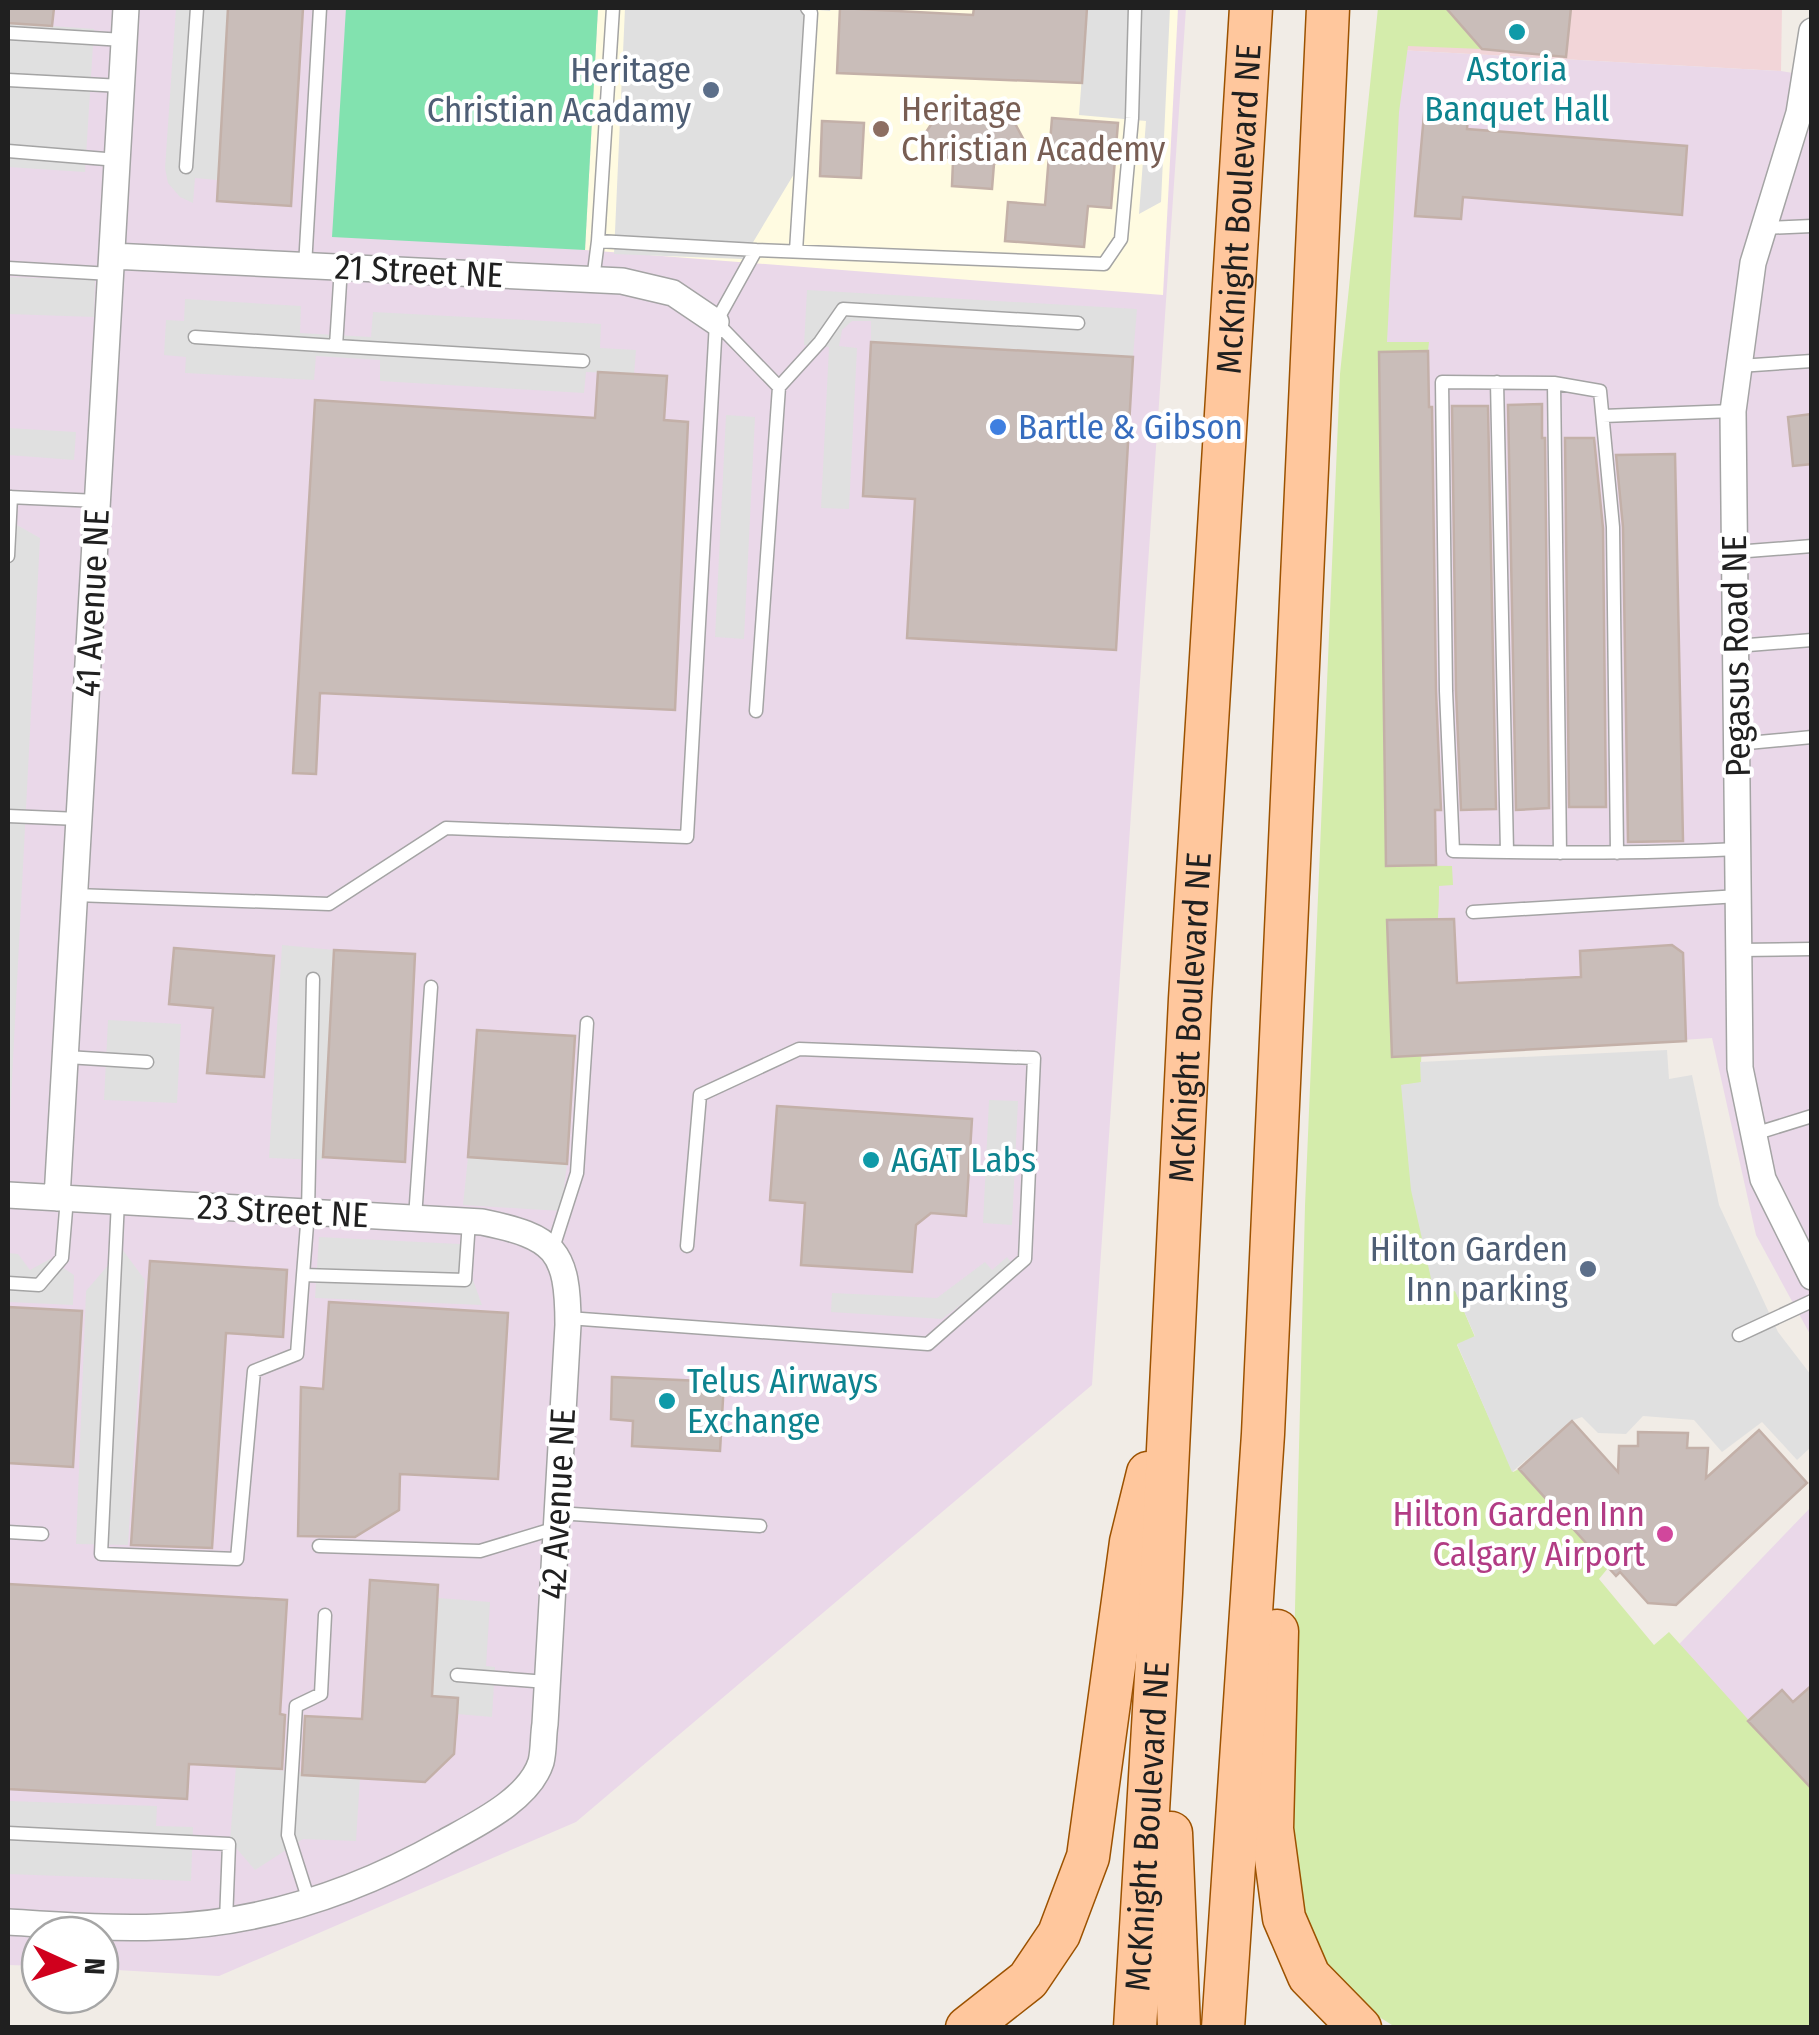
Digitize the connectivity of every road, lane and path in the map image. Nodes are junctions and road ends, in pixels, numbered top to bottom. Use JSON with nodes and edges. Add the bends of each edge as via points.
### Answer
{"nodes":[{"id":1,"x":126,"y":8,"type":"edge"},
{"id":2,"x":197,"y":8,"type":"edge"},
{"id":3,"x":320,"y":8,"type":"edge"},
{"id":4,"x":613,"y":8,"type":"edge"},
{"id":5,"x":807,"y":8,"type":"edge"},
{"id":6,"x":1135,"y":8,"type":"edge"},
{"id":7,"x":1251,"y":8,"type":"edge"},
{"id":8,"x":1311,"y":8,"type":"edge"},
{"id":9,"x":1328,"y":8,"type":"edge"},
{"id":10,"x":1354,"y":8,"type":"edge"},
{"id":11,"x":1812,"y":31,"type":"edge"},
{"id":12,"x":8,"y":33,"type":"edge"},
{"id":13,"x":124,"y":40,"type":"junction"},
{"id":14,"x":8,"y":80,"type":"edge"},
{"id":15,"x":122,"y":86,"type":"junction"},
{"id":16,"x":1324,"y":92,"type":"junction"},
{"id":17,"x":1805,"y":115,"type":"edge"},
{"id":18,"x":8,"y":151,"type":"edge"},
{"id":19,"x":118,"y":160,"type":"junction"},
{"id":20,"x":186,"y":167,"type":"dead end"},
{"id":21,"x":1320,"y":212,"type":"junction"},
{"id":22,"x":1812,"y":226,"type":"edge"},
{"id":23,"x":1763,"y":228,"type":"junction"},
{"id":24,"x":598,"y":241,"type":"junction"},
{"id":25,"x":756,"y":250,"type":"junction"},
{"id":26,"x":796,"y":251,"type":"junction"},
{"id":27,"x":112,"y":265,"type":"junction"},
{"id":28,"x":305,"y":266,"type":"junction"},
{"id":29,"x":340,"y":267,"type":"junction"},
{"id":30,"x":8,"y":268,"type":"edge"},
{"id":31,"x":593,"y":280,"type":"junction"},
{"id":32,"x":716,"y":322,"type":"junction"},
{"id":33,"x":1078,"y":323,"type":"dead end"},
{"id":34,"x":196,"y":336,"type":"dead end"},
{"id":35,"x":336,"y":346,"type":"junction"},
{"id":36,"x":1812,"y":361,"type":"edge"},
{"id":37,"x":583,"y":362,"type":"dead end"},
{"id":38,"x":1737,"y":366,"type":"junction"},
{"id":39,"x":1497,"y":382,"type":"junction"},
{"id":40,"x":1554,"y":383,"type":"junction"},
{"id":41,"x":779,"y":388,"type":"junction"},
{"id":42,"x":1733,"y":410,"type":"junction"},
{"id":43,"x":1603,"y":416,"type":"junction"},
{"id":44,"x":9,"y":497,"type":"edge"},
{"id":45,"x":98,"y":501,"type":"junction"},
{"id":46,"x":1812,"y":546,"type":"edge"},
{"id":47,"x":1735,"y":552,"type":"junction"},
{"id":48,"x":8,"y":556,"type":"edge"},
{"id":49,"x":1812,"y":640,"type":"edge"},
{"id":50,"x":1736,"y":646,"type":"junction"},
{"id":51,"x":756,"y":711,"type":"dead end"},
{"id":52,"x":1812,"y":737,"type":"edge"},
{"id":53,"x":1737,"y":744,"type":"junction"},
{"id":54,"x":8,"y":816,"type":"edge"},
{"id":55,"x":79,"y":820,"type":"junction"},
{"id":56,"x":1738,"y":849,"type":"junction"},
{"id":57,"x":1507,"y":852,"type":"junction"},
{"id":58,"x":1560,"y":853,"type":"junction"},
{"id":59,"x":1617,"y":854,"type":"junction"},
{"id":60,"x":75,"y":896,"type":"junction"},
{"id":61,"x":1738,"y":896,"type":"junction"},
{"id":62,"x":1473,"y":912,"type":"dead end"},
{"id":63,"x":1812,"y":949,"type":"edge"},
{"id":64,"x":1739,"y":950,"type":"junction"},
{"id":65,"x":312,"y":979,"type":"dead end"},
{"id":66,"x":431,"y":986,"type":"dead end"},
{"id":67,"x":587,"y":1023,"type":"dead end"},
{"id":68,"x":67,"y":1057,"type":"junction"},
{"id":69,"x":147,"y":1062,"type":"dead end"},
{"id":70,"x":1812,"y":1116,"type":"edge"},
{"id":71,"x":1754,"y":1134,"type":"junction"},
{"id":72,"x":8,"y":1196,"type":"edge"},
{"id":73,"x":62,"y":1198,"type":"junction"},
{"id":74,"x":118,"y":1201,"type":"junction"},
{"id":75,"x":308,"y":1212,"type":"junction"},
{"id":76,"x":415,"y":1218,"type":"junction"},
{"id":77,"x":469,"y":1222,"type":"junction"},
{"id":78,"x":687,"y":1246,"type":"dead end"},
{"id":79,"x":552,"y":1248,"type":"junction"},
{"id":80,"x":303,"y":1274,"type":"junction"},
{"id":81,"x":1812,"y":1276,"type":"edge"},
{"id":82,"x":8,"y":1284,"type":"edge"},
{"id":83,"x":1812,"y":1302,"type":"edge"},
{"id":84,"x":568,"y":1318,"type":"junction"},
{"id":85,"x":1739,"y":1334,"type":"dead end"},
{"id":86,"x":1169,"y":1390,"type":"junction"},
{"id":87,"x":1263,"y":1434,"type":"junction"},
{"id":88,"x":556,"y":1520,"type":"junction"},
{"id":89,"x":760,"y":1526,"type":"dead end"},
{"id":90,"x":8,"y":1532,"type":"edge"},
{"id":91,"x":42,"y":1534,"type":"dead end"},
{"id":92,"x":319,"y":1546,"type":"dead end"},
{"id":93,"x":1161,"y":1593,"type":"junction"},
{"id":94,"x":325,"y":1615,"type":"dead end"},
{"id":95,"x":457,"y":1676,"type":"dead end"},
{"id":96,"x":547,"y":1682,"type":"junction"},
{"id":97,"x":8,"y":1833,"type":"edge"},
{"id":98,"x":309,"y":1902,"type":"junction"},
{"id":99,"x":226,"y":1920,"type":"junction"},
{"id":100,"x":8,"y":1922,"type":"edge"},
{"id":101,"x":967,"y":2028,"type":"edge"},
{"id":102,"x":1135,"y":2028,"type":"edge"},
{"id":103,"x":1179,"y":2028,"type":"edge"},
{"id":104,"x":1223,"y":2028,"type":"edge"},
{"id":105,"x":1360,"y":2028,"type":"edge"}],
"edges":[{"from":1,"to":13,"type":"street","name":"41 Avenue NE"},
{"from":2,"to":20,"type":"lane"},
{"from":3,"to":28,"type":"lane"},
{"from":4,"to":24,"type":"lane"},
{"from":5,"to":26,"type":"lane"},
{"from":6,"to":26,"type":"lane","via":[[1121,238],[1104,264]]},
{"from":7,"to":86,"type":"main road","name":"McKnight Boulevard NE"},
{"from":8,"to":16,"type":"main road"},
{"from":9,"to":16,"type":"main road"},
{"from":10,"to":21,"type":"main road"},
{"from":11,"to":17,"type":"street","name":"Pegasus Road NE"},
{"from":12,"to":13,"type":"lane"},
{"from":13,"to":15,"type":"street","name":"41 Avenue NE"},
{"from":14,"to":15,"type":"lane"},
{"from":15,"to":19,"type":"street","name":"41 Avenue NE"},
{"from":16,"to":21,"type":"main road"},
{"from":17,"to":23,"type":"street","name":"Pegasus Road NE"},
{"from":18,"to":19,"type":"lane"},
{"from":19,"to":27,"type":"street","name":"41 Avenue NE"},
{"from":21,"to":87,"type":"main road"},
{"from":22,"to":23,"type":"lane"},
{"from":23,"to":38,"type":"street","name":"Pegasus Road NE"},
{"from":24,"to":25,"type":"lane"},
{"from":24,"to":31,"type":"lane"},
{"from":25,"to":26,"type":"lane"},
{"from":25,"to":32,"type":"lane"},
{"from":27,"to":28,"type":"street","name":"21 Street NE"},
{"from":27,"to":30,"type":"lane"},
{"from":27,"to":45,"type":"street","name":"41 Avenue NE"},
{"from":28,"to":29,"type":"street","name":"21 Street NE"},
{"from":29,"to":31,"type":"street","name":"21 Street NE"},
{"from":29,"to":35,"type":"lane"},
{"from":31,"to":32,"type":"street","name":"21 Street NE","via":[[673,293]]},
{"from":32,"to":41,"type":"lane"},
{"from":32,"to":60,"type":"lane","via":[[687,837],[446,828],[329,904]]},
{"from":33,"to":41,"type":"lane","via":[[843,309]]},
{"from":34,"to":35,"type":"lane"},
{"from":35,"to":37,"type":"lane"},
{"from":36,"to":38,"type":"lane"},
{"from":38,"to":42,"type":"street","name":"Pegasus Road NE"},
{"from":39,"to":40,"type":"lane"},
{"from":39,"to":57,"type":"lane"},
{"from":39,"to":57,"type":"lane","via":[[1442,382],[1446,691],[1453,852]]},
{"from":40,"to":43,"type":"lane","via":[[1600,390]]},
{"from":40,"to":58,"type":"lane"},
{"from":41,"to":51,"type":"lane"},
{"from":42,"to":43,"type":"lane"},
{"from":42,"to":47,"type":"street","name":"Pegasus Road NE"},
{"from":43,"to":59,"type":"lane","via":[[1613,527]]},
{"from":44,"to":45,"type":"lane"},
{"from":44,"to":48,"type":"lane"},
{"from":45,"to":55,"type":"street","name":"41 Avenue NE"},
{"from":46,"to":47,"type":"lane"},
{"from":47,"to":50,"type":"street","name":"Pegasus Road NE"},
{"from":49,"to":50,"type":"lane"},
{"from":50,"to":53,"type":"street","name":"Pegasus Road NE"},
{"from":52,"to":53,"type":"lane"},
{"from":53,"to":56,"type":"street","name":"Pegasus Road NE"},
{"from":54,"to":55,"type":"lane"},
{"from":55,"to":60,"type":"street","name":"41 Avenue NE"},
{"from":56,"to":59,"type":"lane"},
{"from":56,"to":61,"type":"street","name":"Pegasus Road NE"},
{"from":57,"to":58,"type":"lane"},
{"from":58,"to":59,"type":"lane"},
{"from":60,"to":68,"type":"street","name":"41 Avenue NE"},
{"from":61,"to":62,"type":"lane"},
{"from":61,"to":64,"type":"street","name":"Pegasus Road NE"},
{"from":63,"to":64,"type":"lane"},
{"from":64,"to":71,"type":"street","name":"Pegasus Road NE","via":[[1740,1068]]},
{"from":65,"to":75,"type":"lane"},
{"from":66,"to":76,"type":"lane"},
{"from":67,"to":79,"type":"lane","via":[[578,1173]]},
{"from":68,"to":69,"type":"lane"},
{"from":68,"to":73,"type":"street","name":"41 Avenue NE"},
{"from":70,"to":71,"type":"lane"},
{"from":71,"to":81,"type":"street","name":"Pegasus Road NE","via":[[1764,1179]]},
{"from":72,"to":73,"type":"street","name":"23 Street NE"},
{"from":73,"to":74,"type":"street","name":"23 Street NE"},
{"from":73,"to":82,"type":"lane","via":[[62,1258],[39,1285]]},
{"from":74,"to":75,"type":"street","name":"23 Street NE"},
{"from":74,"to":80,"type":"lane","via":[[101,1554],[237,1559],[254,1371],[297,1354]]},
{"from":75,"to":76,"type":"street","name":"23 Street NE"},
{"from":75,"to":80,"type":"lane"},
{"from":76,"to":77,"type":"street","name":"23 Street NE"},
{"from":77,"to":79,"type":"street","name":"23 Street NE","via":[[524,1231]]},
{"from":77,"to":80,"type":"lane","via":[[465,1280]]},
{"from":78,"to":84,"type":"lane","via":[[700,1095],[799,1049],[1034,1058],[1025,1259],[928,1344]]},
{"from":79,"to":84,"type":"street","name":"42 Avenue NE","via":[[568,1280]]},
{"from":83,"to":85,"type":"lane"},
{"from":84,"to":88,"type":"street","name":"42 Avenue NE"},
{"from":86,"to":93,"type":"main road","name":"McKnight Boulevard NE"},
{"from":86,"to":101,"type":"main road","via":[[1131,1542],[1088,1857],[1058,1934],[1028,1980]]},
{"from":87,"to":104,"type":"main road"},
{"from":87,"to":105,"type":"main road","via":[[1278,1618],[1272,1829],[1284,1918],[1309,1976]]},
{"from":88,"to":89,"type":"lane"},
{"from":88,"to":92,"type":"lane","via":[[480,1551]]},
{"from":88,"to":96,"type":"street","name":"42 Avenue NE"},
{"from":90,"to":91,"type":"lane"},
{"from":93,"to":102,"type":"main road","name":"McKnight Boulevard NE"},
{"from":93,"to":103,"type":"main road"},
{"from":94,"to":98,"type":"lane","via":[[321,1694],[296,1706],[290,1798],[288,1835]]},
{"from":95,"to":96,"type":"lane"},
{"from":96,"to":98,"type":"street","name":"42 Avenue NE","via":[[540,1763],[512,1799],[384,1874]]},
{"from":97,"to":99,"type":"lane","via":[[229,1844]]},
{"from":98,"to":99,"type":"street"},
{"from":99,"to":100,"type":"street","via":[[146,1928]]}]}
